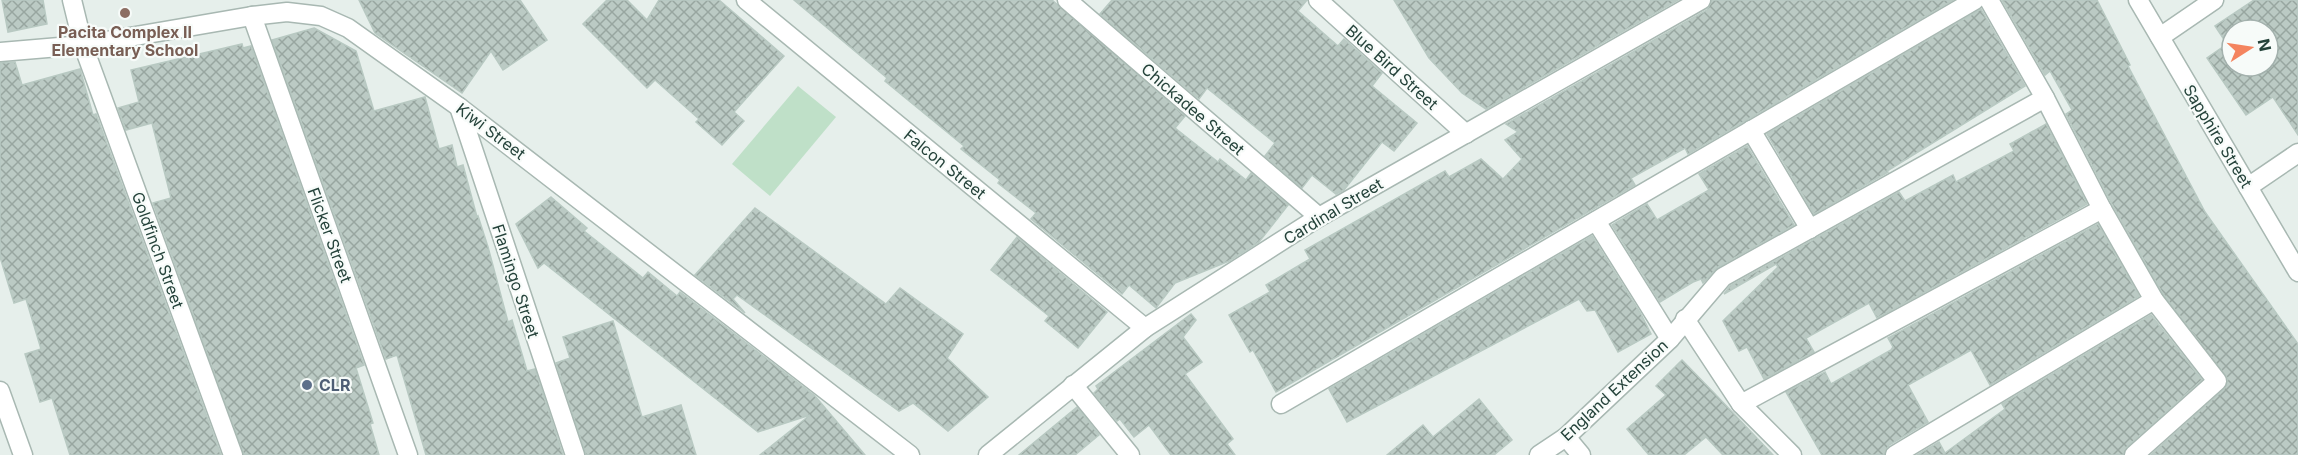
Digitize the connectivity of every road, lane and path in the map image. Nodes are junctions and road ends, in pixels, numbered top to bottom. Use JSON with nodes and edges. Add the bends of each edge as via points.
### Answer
{"nodes":[{"id":1,"x":72,"y":0,"type":"edge"},
{"id":2,"x":746,"y":0,"type":"edge"},
{"id":3,"x":1067,"y":0,"type":"edge"},
{"id":4,"x":1701,"y":0,"type":"edge"},
{"id":5,"x":1975,"y":0,"type":"edge"},
{"id":6,"x":1989,"y":0,"type":"edge"},
{"id":7,"x":2138,"y":0,"type":"edge"},
{"id":8,"x":2214,"y":0,"type":"edge"},
{"id":9,"x":1327,"y":2,"type":"edge"},
{"id":10,"x":252,"y":16,"type":"junction"},
{"id":11,"x":2160,"y":37,"type":"junction"},
{"id":12,"x":83,"y":45,"type":"junction"},
{"id":13,"x":0,"y":52,"type":"edge"},
{"id":14,"x":2045,"y":98,"type":"junction"},
{"id":15,"x":459,"y":107,"type":"junction"},
{"id":16,"x":1751,"y":130,"type":"junction"},
{"id":17,"x":1466,"y":134,"type":"junction"},
{"id":18,"x":2298,"y":153,"type":"edge"},
{"id":19,"x":2248,"y":187,"type":"junction"},
{"id":20,"x":2102,"y":209,"type":"junction"},
{"id":21,"x":1319,"y":217,"type":"junction"},
{"id":22,"x":1596,"y":221,"type":"junction"},
{"id":23,"x":1810,"y":229,"type":"junction"},
{"id":24,"x":2298,"y":272,"type":"edge"},
{"id":25,"x":2154,"y":300,"type":"junction"},
{"id":26,"x":1685,"y":319,"type":"junction"},
{"id":27,"x":1144,"y":328,"type":"junction"},
{"id":28,"x":1670,"y":339,"type":"junction"},
{"id":29,"x":1073,"y":385,"type":"junction"},
{"id":30,"x":0,"y":391,"type":"edge"},
{"id":31,"x":1281,"y":404,"type":"dead end"},
{"id":32,"x":1741,"y":404,"type":"junction"},
{"id":33,"x":1566,"y":437,"type":"junction"},
{"id":34,"x":22,"y":455,"type":"edge"},
{"id":35,"x":233,"y":455,"type":"edge"},
{"id":36,"x":408,"y":455,"type":"edge"},
{"id":37,"x":575,"y":455,"type":"edge"},
{"id":38,"x":910,"y":455,"type":"edge"},
{"id":39,"x":988,"y":455,"type":"edge"},
{"id":40,"x":1130,"y":455,"type":"edge"},
{"id":41,"x":1539,"y":455,"type":"edge"},
{"id":42,"x":1581,"y":455,"type":"edge"},
{"id":43,"x":1792,"y":455,"type":"edge"},
{"id":44,"x":1895,"y":455,"type":"edge"},
{"id":45,"x":2134,"y":455,"type":"edge"}],
"edges":[{"from":1,"to":12,"type":"street","name":"Goldfinch Street"},
{"from":2,"to":27,"type":"street","name":"Falcon Street"},
{"from":3,"to":21,"type":"street","name":"Chickadee Street"},
{"from":4,"to":17,"type":"street","name":"Cardinal Street"},
{"from":5,"to":16,"type":"street"},
{"from":6,"to":14,"type":"street"},
{"from":7,"to":11,"type":"street","name":"Sapphire Street"},
{"from":8,"to":11,"type":"street"},
{"from":9,"to":17,"type":"street","name":"Blue Bird Street"},
{"from":10,"to":12,"type":"street","name":"Kiwi Street"},
{"from":10,"to":15,"type":"street","name":"Kiwi Street","via":[[286,12],[321,16],[348,28]]},
{"from":10,"to":36,"type":"street","name":"Flicker Street"},
{"from":11,"to":19,"type":"street","name":"Sapphire Street"},
{"from":12,"to":13,"type":"street","name":"Kiwi Street"},
{"from":12,"to":35,"type":"street","name":"Goldfinch Street"},
{"from":14,"to":20,"type":"street"},
{"from":14,"to":23,"type":"street","name":"England Extension"},
{"from":15,"to":37,"type":"street","name":"Flamingo Street"},
{"from":15,"to":38,"type":"street","name":"Kiwi Street"},
{"from":16,"to":22,"type":"street"},
{"from":16,"to":23,"type":"street"},
{"from":17,"to":21,"type":"street","name":"Cardinal Street"},
{"from":18,"to":19,"type":"street"},
{"from":19,"to":24,"type":"street","name":"Sapphire Street"},
{"from":20,"to":25,"type":"street"},
{"from":20,"to":32,"type":"street"},
{"from":21,"to":27,"type":"street","name":"Cardinal Street"},
{"from":22,"to":28,"type":"street"},
{"from":22,"to":31,"type":"street"},
{"from":23,"to":26,"type":"street","name":"England Extension","via":[[1723,277]]},
{"from":25,"to":44,"type":"street"},
{"from":25,"to":45,"type":"street","via":[[2217,381]]},
{"from":26,"to":28,"type":"street","name":"England Extension"},
{"from":26,"to":32,"type":"street"},
{"from":27,"to":29,"type":"street","name":"Cardinal Street"},
{"from":28,"to":33,"type":"street","name":"England Extension"},
{"from":29,"to":39,"type":"street","name":"Cardinal Street"},
{"from":29,"to":40,"type":"street"},
{"from":30,"to":34,"type":"street"},
{"from":32,"to":43,"type":"street"},
{"from":33,"to":41,"type":"street","name":"England Extension"},
{"from":33,"to":42,"type":"street"}]}
